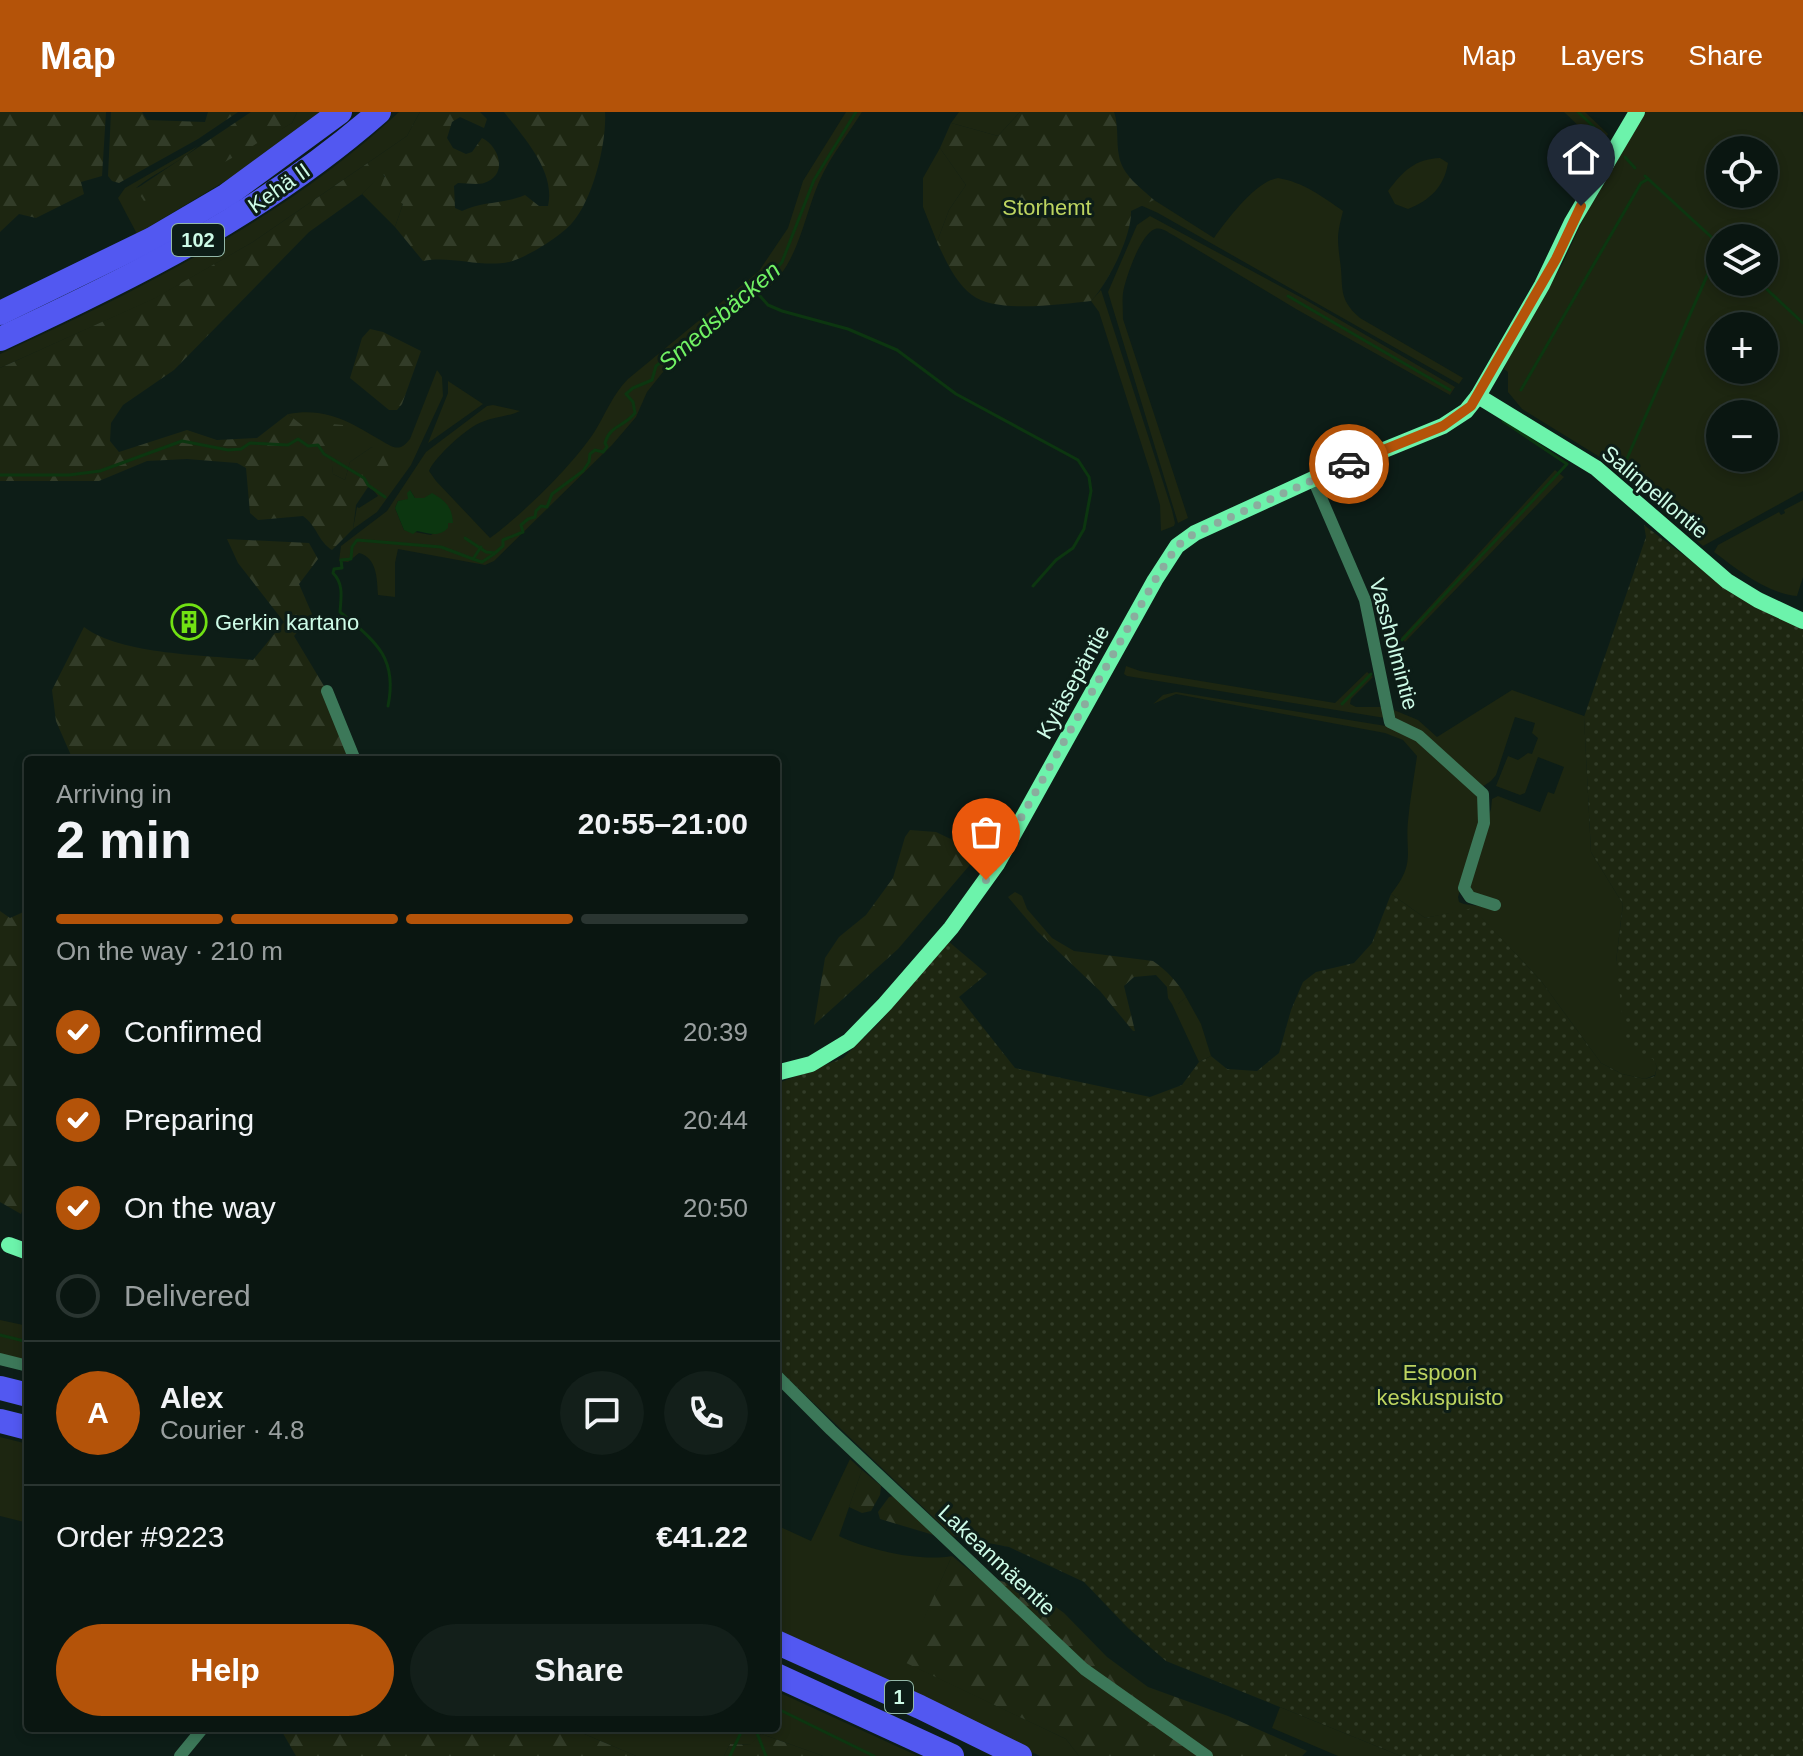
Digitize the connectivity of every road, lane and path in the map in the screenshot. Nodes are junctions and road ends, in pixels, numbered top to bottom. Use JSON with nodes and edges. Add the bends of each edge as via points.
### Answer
{"nodes":[{"id":1,"x":340,"y":112,"type":"edge"},
{"id":2,"x":379,"y":112,"type":"edge"},
{"id":3,"x":1637,"y":112,"type":"edge"},
{"id":4,"x":0,"y":313,"type":"edge"},
{"id":5,"x":0,"y":339,"type":"edge"},
{"id":6,"x":1478,"y":396,"type":"junction"},
{"id":7,"x":1313,"y":479,"type":"junction"},
{"id":8,"x":1803,"y":621,"type":"edge"},
{"id":9,"x":327,"y":691,"type":"dead end"},
{"id":10,"x":353,"y":756,"type":"edge"},
{"id":11,"x":1495,"y":905,"type":"dead end"},
{"id":12,"x":780,"y":1072,"type":"edge"},
{"id":13,"x":9,"y":1245,"type":"dead end"},
{"id":14,"x":24,"y":1251,"type":"edge"},
{"id":15,"x":0,"y":1359,"type":"edge"},
{"id":16,"x":24,"y":1365,"type":"edge"},
{"id":17,"x":780,"y":1379,"type":"edge"},
{"id":18,"x":0,"y":1388,"type":"edge"},
{"id":19,"x":24,"y":1394,"type":"edge"},
{"id":20,"x":0,"y":1421,"type":"edge"},
{"id":21,"x":24,"y":1427,"type":"edge"},
{"id":22,"x":780,"y":1644,"type":"edge"},
{"id":23,"x":780,"y":1677,"type":"edge"},
{"id":24,"x":200,"y":1732,"type":"edge"},
{"id":25,"x":180,"y":1756,"type":"edge"},
{"id":26,"x":952,"y":1756,"type":"edge"},
{"id":27,"x":1020,"y":1756,"type":"edge"},
{"id":28,"x":1207,"y":1756,"type":"edge"}],
"edges":[{"from":1,"to":4,"type":"highway","name":"Kehä II","number":"102","via":[[227,195],[152,239]]},
{"from":2,"to":5,"type":"highway","name":"Kehä II","number":"102","via":[[225,225],[159,263]]},
{"from":3,"to":6,"type":"main road","name":"Kyläsepäntie"},
{"from":6,"to":7,"type":"main road","name":"Kyläsepäntie","via":[[1443,426]]},
{"from":6,"to":8,"type":"main road","name":"Salinpellontie","via":[[1596,468],[1727,581]]},
{"from":7,"to":11,"type":"street","name":"Vassholmintie","via":[[1365,600],[1390,722],[1419,736],[1483,794],[1484,823],[1464,888],[1470,897]]},
{"from":7,"to":12,"type":"main road","name":"Kyläsepäntie","via":[[1177,546],[997,864],[951,928],[849,1041],[811,1064]]},
{"from":9,"to":10,"type":"street"},
{"from":13,"to":14,"type":"main road"},
{"from":15,"to":16,"type":"street"},
{"from":17,"to":28,"type":"street","name":"Lakeanmäentie","via":[[1084,1669]]},
{"from":18,"to":19,"type":"highway"},
{"from":20,"to":21,"type":"highway"},
{"from":22,"to":27,"type":"highway","number":"1"},
{"from":23,"to":26,"type":"highway","number":"1"},
{"from":24,"to":25,"type":"street"}]}
